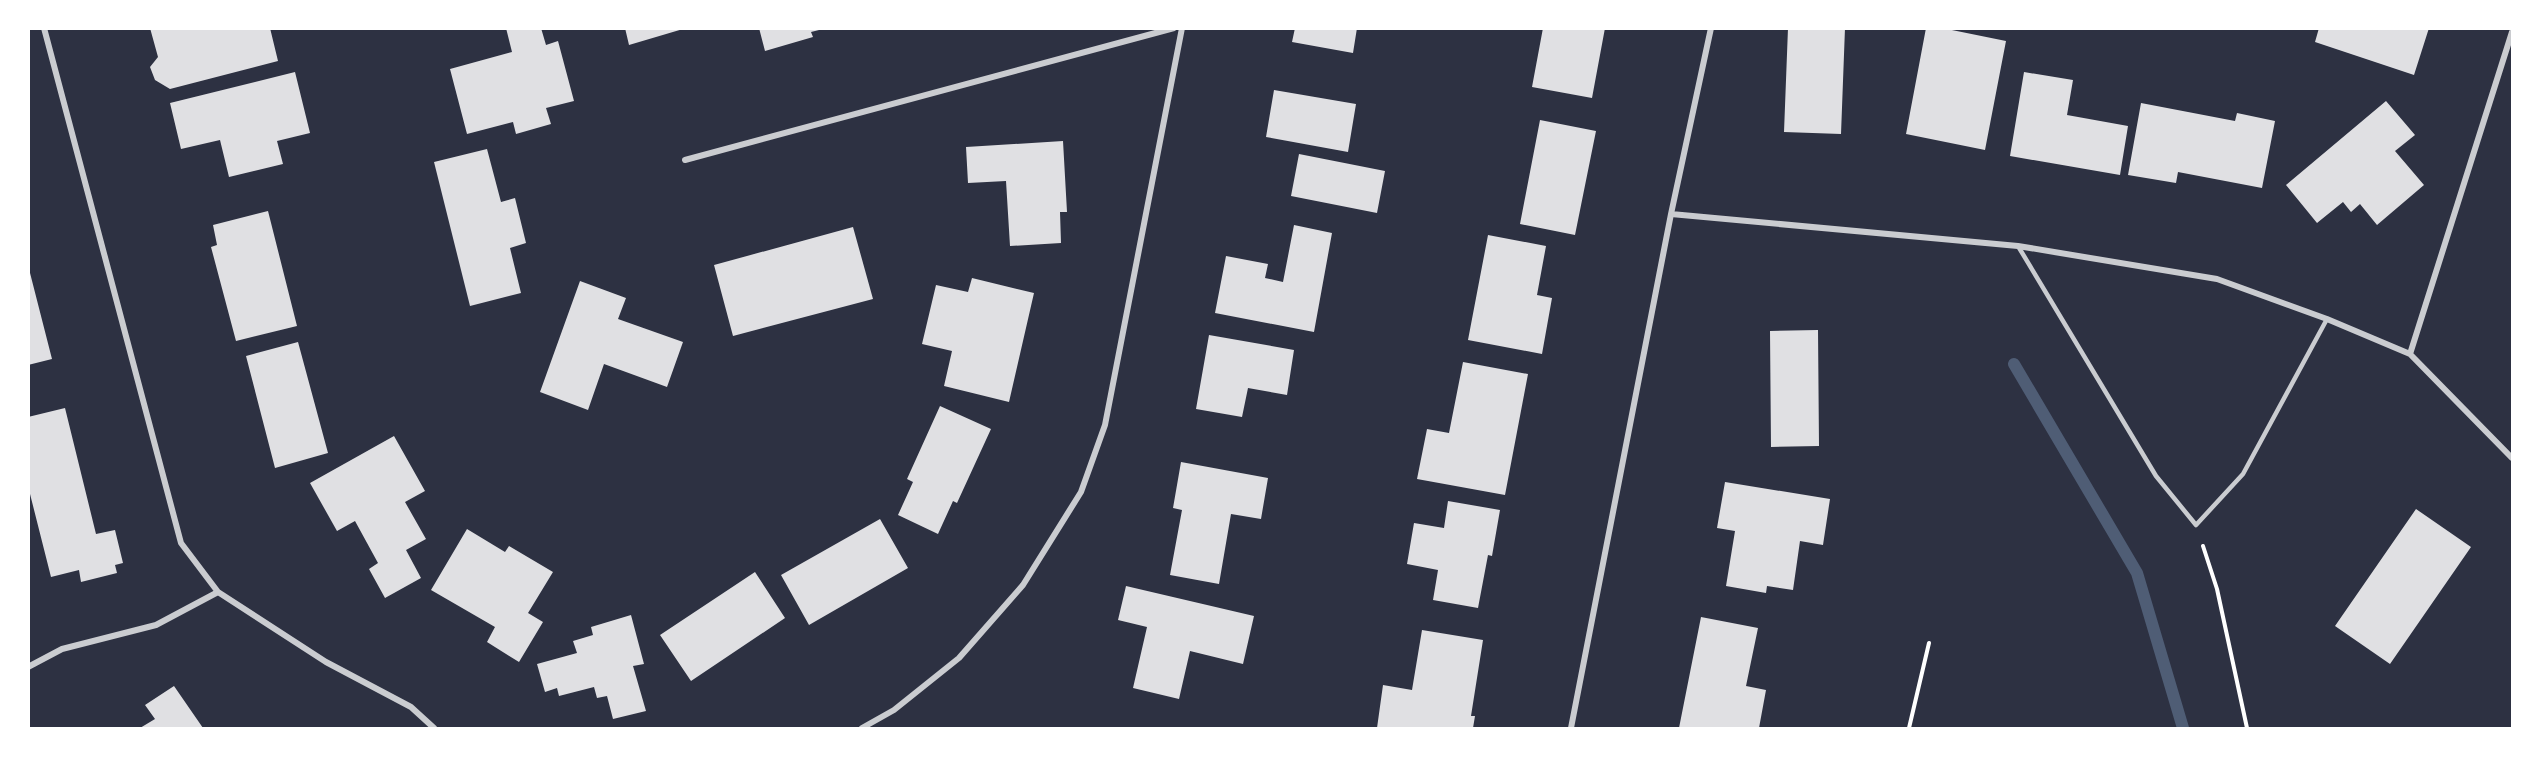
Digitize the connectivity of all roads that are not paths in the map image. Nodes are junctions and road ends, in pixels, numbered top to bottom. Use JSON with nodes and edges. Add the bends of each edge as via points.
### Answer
{"nodes":[{"id":1,"x":44,"y":28,"type":"edge"},
{"id":2,"x":1174,"y":28,"type":"edge"},
{"id":3,"x":1182,"y":28,"type":"edge"},
{"id":4,"x":1711,"y":28,"type":"edge"},
{"id":5,"x":2512,"y":32,"type":"edge"},
{"id":6,"x":686,"y":160,"type":"dead end"},
{"id":7,"x":1671,"y":214,"type":"junction"},
{"id":8,"x":2018,"y":246,"type":"junction"},
{"id":9,"x":2327,"y":320,"type":"junction"},
{"id":10,"x":2410,"y":354,"type":"junction"},
{"id":11,"x":2512,"y":458,"type":"edge"},
{"id":12,"x":218,"y":592,"type":"junction"},
{"id":13,"x":28,"y":667,"type":"edge"},
{"id":14,"x":434,"y":729,"type":"edge"},
{"id":15,"x":862,"y":729,"type":"edge"},
{"id":16,"x":1571,"y":729,"type":"edge"}],
"edges":[{"from":1,"to":12,"type":"street","via":[[180,543]]},
{"from":2,"to":6,"type":"street"},
{"from":3,"to":15,"type":"street","via":[[1105,424],[1081,492],[1023,585],[959,658],[894,710]]},
{"from":4,"to":7,"type":"street"},
{"from":5,"to":10,"type":"street"},
{"from":7,"to":8,"type":"street"},
{"from":7,"to":16,"type":"street"},
{"from":8,"to":9,"type":"street","via":[[2217,279]]},
{"from":8,"to":9,"type":"lane","via":[[2156,476],[2196,525],[2243,474]]},
{"from":9,"to":10,"type":"street"},
{"from":10,"to":11,"type":"street"},
{"from":12,"to":13,"type":"street","via":[[156,625],[62,649]]},
{"from":12,"to":14,"type":"street","via":[[326,662],[411,707]]}]}
